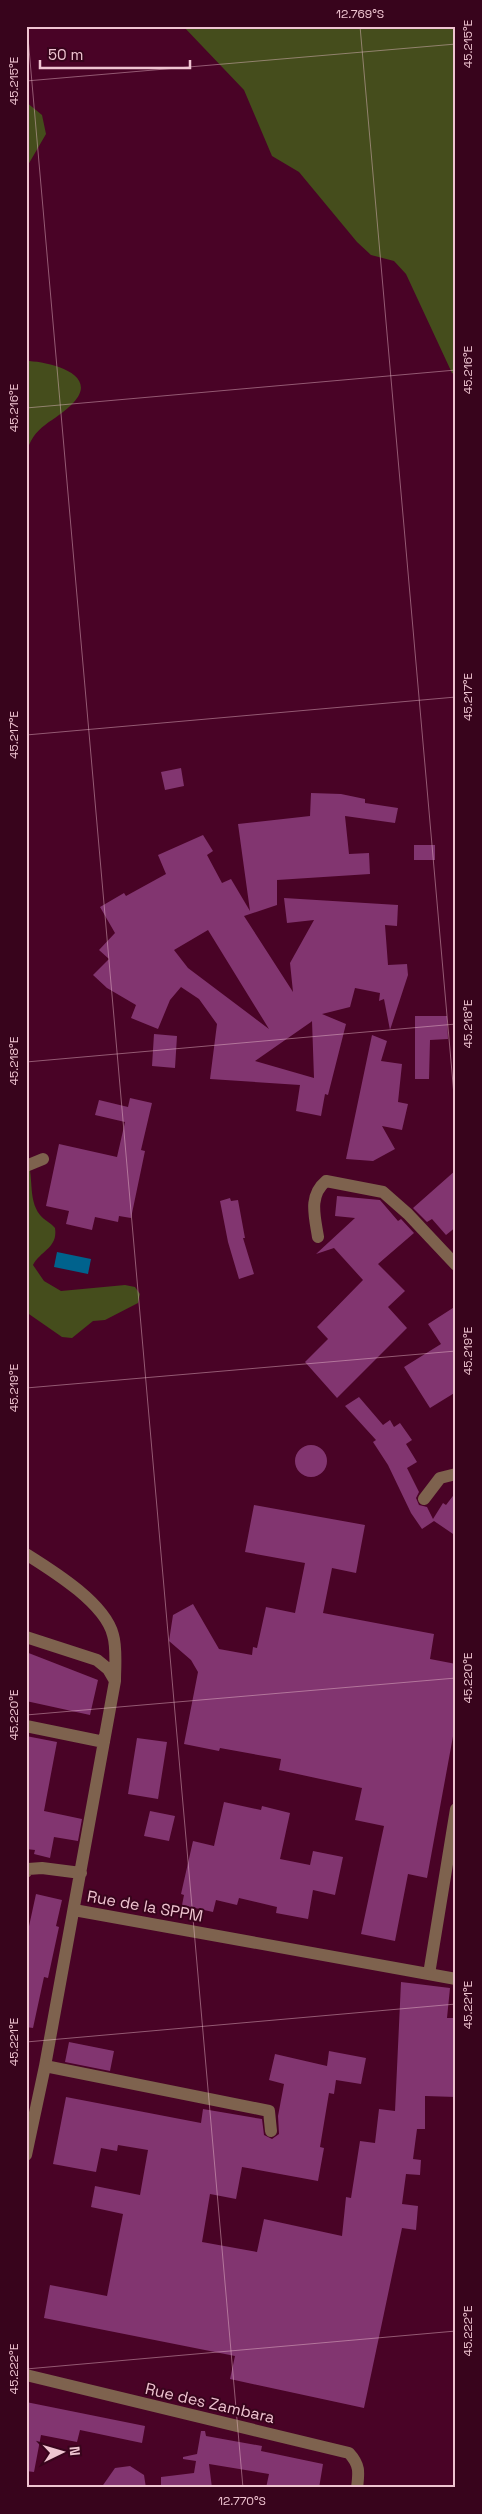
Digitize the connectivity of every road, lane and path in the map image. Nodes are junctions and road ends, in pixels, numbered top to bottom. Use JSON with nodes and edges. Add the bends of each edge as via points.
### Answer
{"nodes":[{"id":1,"x":43,"y":1159,"type":"dead end"},
{"id":2,"x":26,"y":1166,"type":"edge"},
{"id":3,"x":318,"y":1237,"type":"dead end"},
{"id":4,"x":456,"y":1265,"type":"edge"},
{"id":5,"x":456,"y":1474,"type":"edge"},
{"id":6,"x":424,"y":1499,"type":"dead end"},
{"id":7,"x":26,"y":1554,"type":"edge"},
{"id":8,"x":26,"y":1637,"type":"edge"},
{"id":9,"x":115,"y":1681,"type":"junction"},
{"id":10,"x":26,"y":1726,"type":"edge"},
{"id":11,"x":104,"y":1742,"type":"junction"},
{"id":12,"x":456,"y":1809,"type":"edge"},
{"id":13,"x":26,"y":1872,"type":"edge"},
{"id":14,"x":81,"y":1874,"type":"junction"},
{"id":15,"x":74,"y":1910,"type":"junction"},
{"id":16,"x":429,"y":1974,"type":"junction"},
{"id":17,"x":456,"y":1979,"type":"edge"},
{"id":18,"x":45,"y":2066,"type":"junction"},
{"id":19,"x":271,"y":2131,"type":"dead end"},
{"id":20,"x":26,"y":2155,"type":"edge"},
{"id":21,"x":26,"y":2376,"type":"edge"},
{"id":22,"x":357,"y":2488,"type":"edge"}],
"edges":[{"from":1,"to":2,"type":"street"},
{"from":3,"to":4,"type":"street","via":[[313,1204],[318,1188],[326,1181],[344,1183],[383,1192]]},
{"from":5,"to":6,"type":"street","via":[[440,1478]]},
{"from":7,"to":9,"type":"street","via":[[68,1580],[103,1616],[113,1634]]},
{"from":8,"to":9,"type":"street","via":[[97,1660]]},
{"from":9,"to":11,"type":"street"},
{"from":10,"to":11,"type":"street"},
{"from":11,"to":14,"type":"street"},
{"from":12,"to":16,"type":"street"},
{"from":13,"to":14,"type":"street","via":[[42,1868]]},
{"from":14,"to":15,"type":"street"},
{"from":15,"to":16,"type":"street","name":"Rue de la SPPM"},
{"from":15,"to":18,"type":"street","name":"Rue de la SPPM"},
{"from":16,"to":17,"type":"street","name":"Rue de la SPPM"},
{"from":18,"to":19,"type":"street","via":[[269,2111]]},
{"from":18,"to":20,"type":"street","name":"Rue de la SPPM"},
{"from":21,"to":22,"type":"street","name":"Rue des Zambara","via":[[349,2453],[360,2470]]}]}
